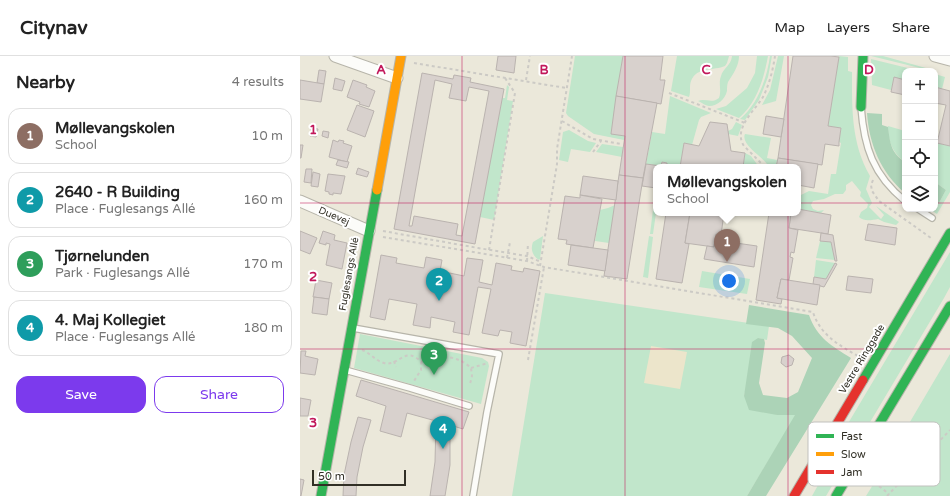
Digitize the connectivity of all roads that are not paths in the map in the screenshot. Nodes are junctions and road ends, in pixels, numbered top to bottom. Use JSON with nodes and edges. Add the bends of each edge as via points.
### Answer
{"nodes":[{"id":1,"x":335,"y":56,"type":"edge"},
{"id":2,"x":863,"y":56,"type":"edge"},
{"id":3,"x":935,"y":56,"type":"edge"},
{"id":4,"x":401,"y":58,"type":"edge"},
{"id":5,"x":950,"y":60,"type":"edge"},
{"id":6,"x":397,"y":78,"type":"junction"},
{"id":7,"x":862,"y":107,"type":"joint"},
{"id":8,"x":902,"y":198,"type":"edge"},
{"id":9,"x":300,"y":201,"type":"edge"},
{"id":10,"x":923,"y":212,"type":"edge"},
{"id":11,"x":932,"y":218,"type":"dead end"},
{"id":12,"x":368,"y":232,"type":"junction"},
{"id":13,"x":950,"y":233,"type":"edge"},
{"id":14,"x":950,"y":306,"type":"edge"},
{"id":15,"x":351,"y":327,"type":"junction"},
{"id":16,"x":343,"y":370,"type":"junction"},
{"id":17,"x":469,"y":406,"type":"dead end"},
{"id":18,"x":838,"y":422,"type":"edge"},
{"id":19,"x":881,"y":422,"type":"edge"},
{"id":20,"x":808,"y":472,"type":"edge"},
{"id":21,"x":842,"y":486,"type":"edge"},
{"id":22,"x":320,"y":496,"type":"edge"},
{"id":23,"x":473,"y":496,"type":"edge"},
{"id":24,"x":794,"y":496,"type":"edge"},
{"id":25,"x":836,"y":496,"type":"edge"}],
"edges":[{"from":1,"to":6,"type":"street"},
{"from":2,"to":7,"type":"main road"},
{"from":3,"to":5,"type":"street"},
{"from":4,"to":6,"type":"main road","name":"Fuglesangs Allé"},
{"from":6,"to":12,"type":"main road","name":"Fuglesangs Allé"},
{"from":7,"to":8,"type":"lane","via":[[862,122],[872,162],[878,173]]},
{"from":9,"to":12,"type":"street","name":"Duevej"},
{"from":10,"to":11,"type":"lane"},
{"from":12,"to":15,"type":"main road","name":"Fuglesangs Allé"},
{"from":13,"to":18,"type":"main road","name":"Vestre Ringgade"},
{"from":14,"to":19,"type":"main road"},
{"from":15,"to":16,"type":"main road","name":"Fuglesangs Allé"},
{"from":15,"to":23,"type":"lane","via":[[499,354]]},
{"from":16,"to":17,"type":"lane"},
{"from":16,"to":22,"type":"main road","name":"Fuglesangs Allé"},
{"from":20,"to":24,"type":"main road","name":"Vestre Ringgade"},
{"from":21,"to":25,"type":"main road"}]}
